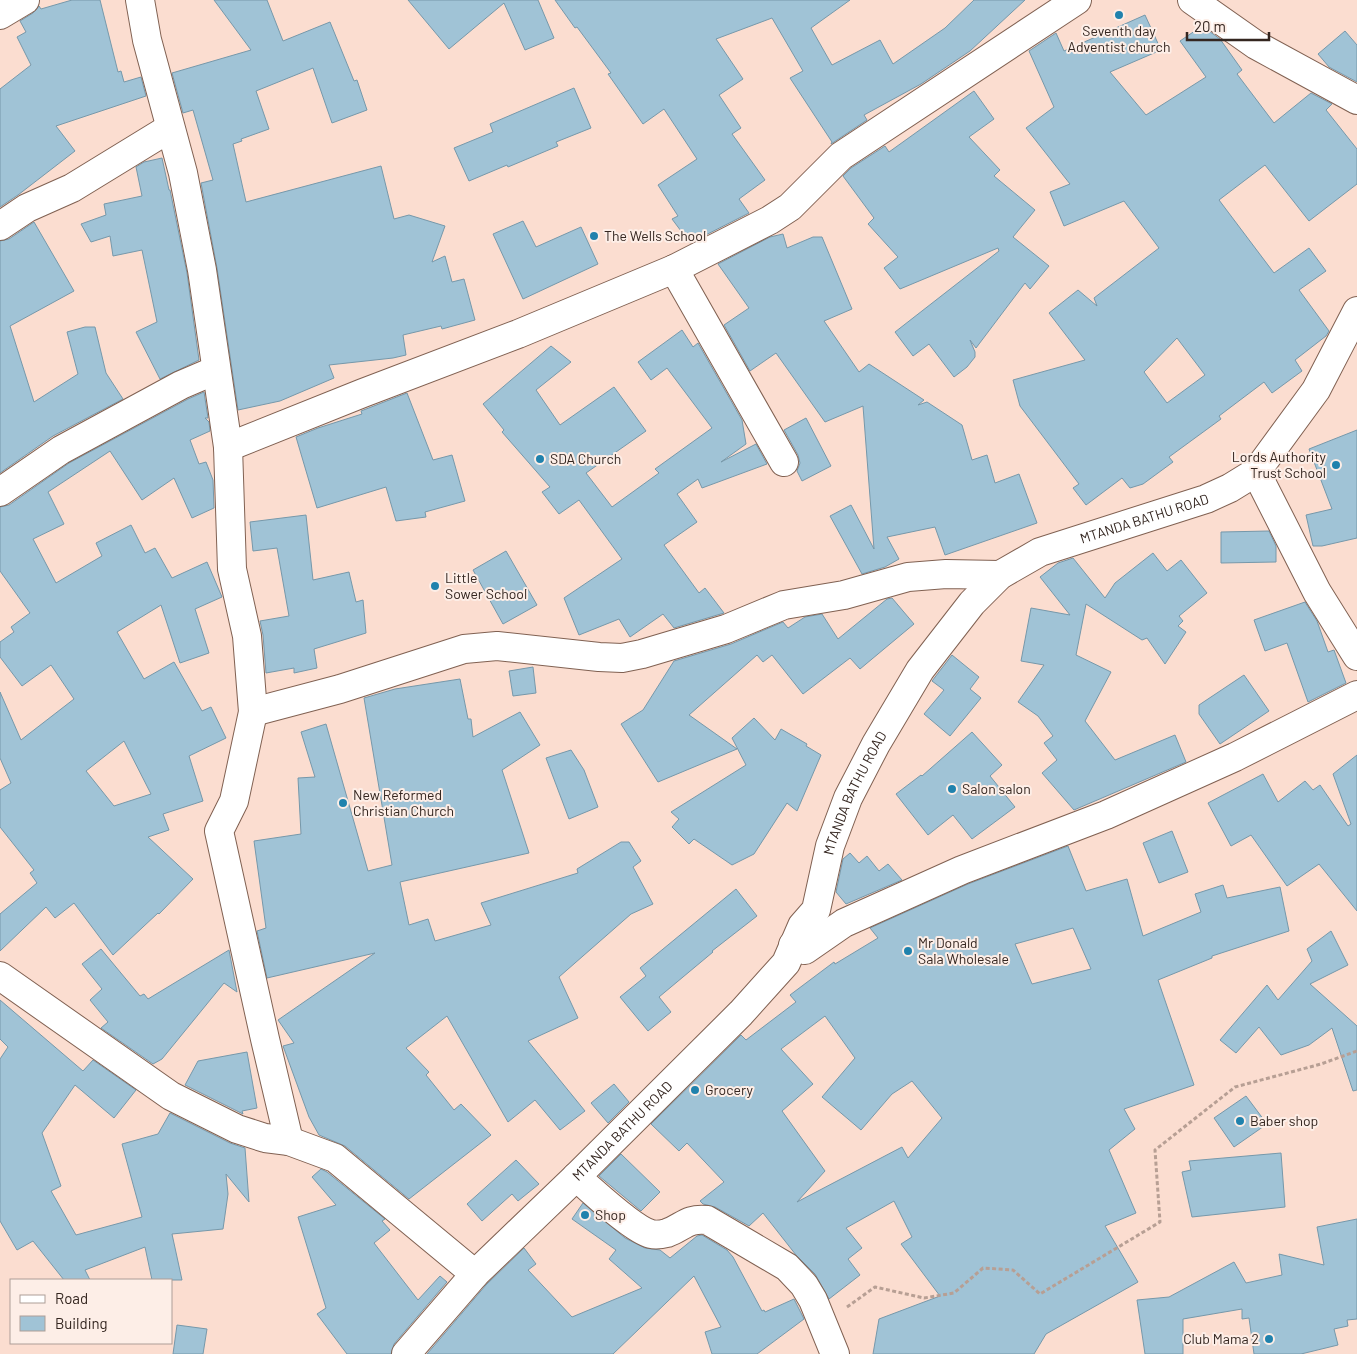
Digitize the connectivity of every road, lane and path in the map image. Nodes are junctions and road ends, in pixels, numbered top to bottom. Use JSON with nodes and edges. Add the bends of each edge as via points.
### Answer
{"nodes":[{"id":1,"x":25,"y":0,"type":"edge"},
{"id":2,"x":140,"y":0,"type":"edge"},
{"id":3,"x":1077,"y":0,"type":"edge"},
{"id":4,"x":1192,"y":0,"type":"edge"},
{"id":5,"x":0,"y":15,"type":"edge"},
{"id":6,"x":1357,"y":100,"type":"edge"},
{"id":7,"x":170,"y":128,"type":"junction"},
{"id":8,"x":0,"y":226,"type":"edge"},
{"id":9,"x":674,"y":269,"type":"junction"},
{"id":10,"x":1357,"y":311,"type":"edge"},
{"id":11,"x":216,"y":370,"type":"junction"},
{"id":12,"x":228,"y":447,"type":"junction"},
{"id":13,"x":784,"y":462,"type":"dead end"},
{"id":14,"x":1256,"y":472,"type":"junction"},
{"id":15,"x":0,"y":492,"type":"edge"},
{"id":16,"x":1000,"y":575,"type":"junction"},
{"id":17,"x":1357,"y":656,"type":"edge"},
{"id":18,"x":1357,"y":695,"type":"edge"},
{"id":19,"x":253,"y":712,"type":"junction"},
{"id":20,"x":793,"y":945,"type":"junction"},
{"id":21,"x":0,"y":976,"type":"edge"},
{"id":22,"x":1357,"y":1052,"type":"edge"},
{"id":23,"x":290,"y":1141,"type":"junction"},
{"id":24,"x":576,"y":1177,"type":"junction"},
{"id":25,"x":475,"y":1274,"type":"junction"},
{"id":26,"x":824,"y":1324,"type":"junction"},
{"id":27,"x":406,"y":1354,"type":"edge"},
{"id":28,"x":835,"y":1354,"type":"edge"}],
"edges":[{"from":1,"to":5,"type":"street"},
{"from":2,"to":7,"type":"street"},
{"from":3,"to":9,"type":"street","via":[[841,156],[790,207]]},
{"from":4,"to":6,"type":"street","via":[[1256,45]]},
{"from":7,"to":8,"type":"street","via":[[72,188],[27,208]]},
{"from":7,"to":11,"type":"street","via":[[183,173],[202,270]]},
{"from":9,"to":12,"type":"street","via":[[518,334]]},
{"from":9,"to":13,"type":"street"},
{"from":10,"to":14,"type":"street","name":"MTANDA BATHU ROAD","via":[[1316,390]]},
{"from":11,"to":12,"type":"street"},
{"from":11,"to":15,"type":"street","via":[[181,385],[61,450]]},
{"from":12,"to":19,"type":"street","via":[[232,569],[247,636]]},
{"from":14,"to":16,"type":"street","name":"MTANDA BATHU ROAD","via":[[1206,499],[1040,552]]},
{"from":14,"to":17,"type":"street","via":[[1318,592]]},
{"from":16,"to":19,"type":"street","via":[[908,577],[844,595],[784,605],[726,629],[622,658],[496,646],[464,649],[340,689]]},
{"from":16,"to":20,"type":"street","name":"MTANDA BATHU ROAD","via":[[972,603],[920,670],[876,744],[848,798],[830,846],[816,910],[802,926]]},
{"from":18,"to":20,"type":"street","via":[[1235,757],[1114,811],[962,870],[844,923],[805,950]]},
{"from":19,"to":23,"type":"street","via":[[234,801],[219,830],[264,1039]]},
{"from":20,"to":24,"type":"street","name":"MTANDA BATHU ROAD","via":[[786,963],[767,985]]},
{"from":21,"to":23,"type":"street","via":[[171,1096],[237,1129],[265,1138]]},
{"from":22,"to":26,"type":"path","via":[[1235,1087],[1155,1150],[1160,1222],[1040,1294],[1013,1270],[983,1268],[954,1293],[939,1296],[924,1298],[875,1286]]},
{"from":23,"to":25,"type":"street","via":[[340,1161]]},
{"from":24,"to":25,"type":"street","name":"MTANDA BATHU ROAD"},
{"from":24,"to":26,"type":"street","via":[[631,1223],[652,1234],[666,1233],[686,1222],[707,1220],[787,1267],[804,1285]]},
{"from":25,"to":27,"type":"street","name":"MTANDA BATHU ROAD"},
{"from":26,"to":28,"type":"street"}]}
